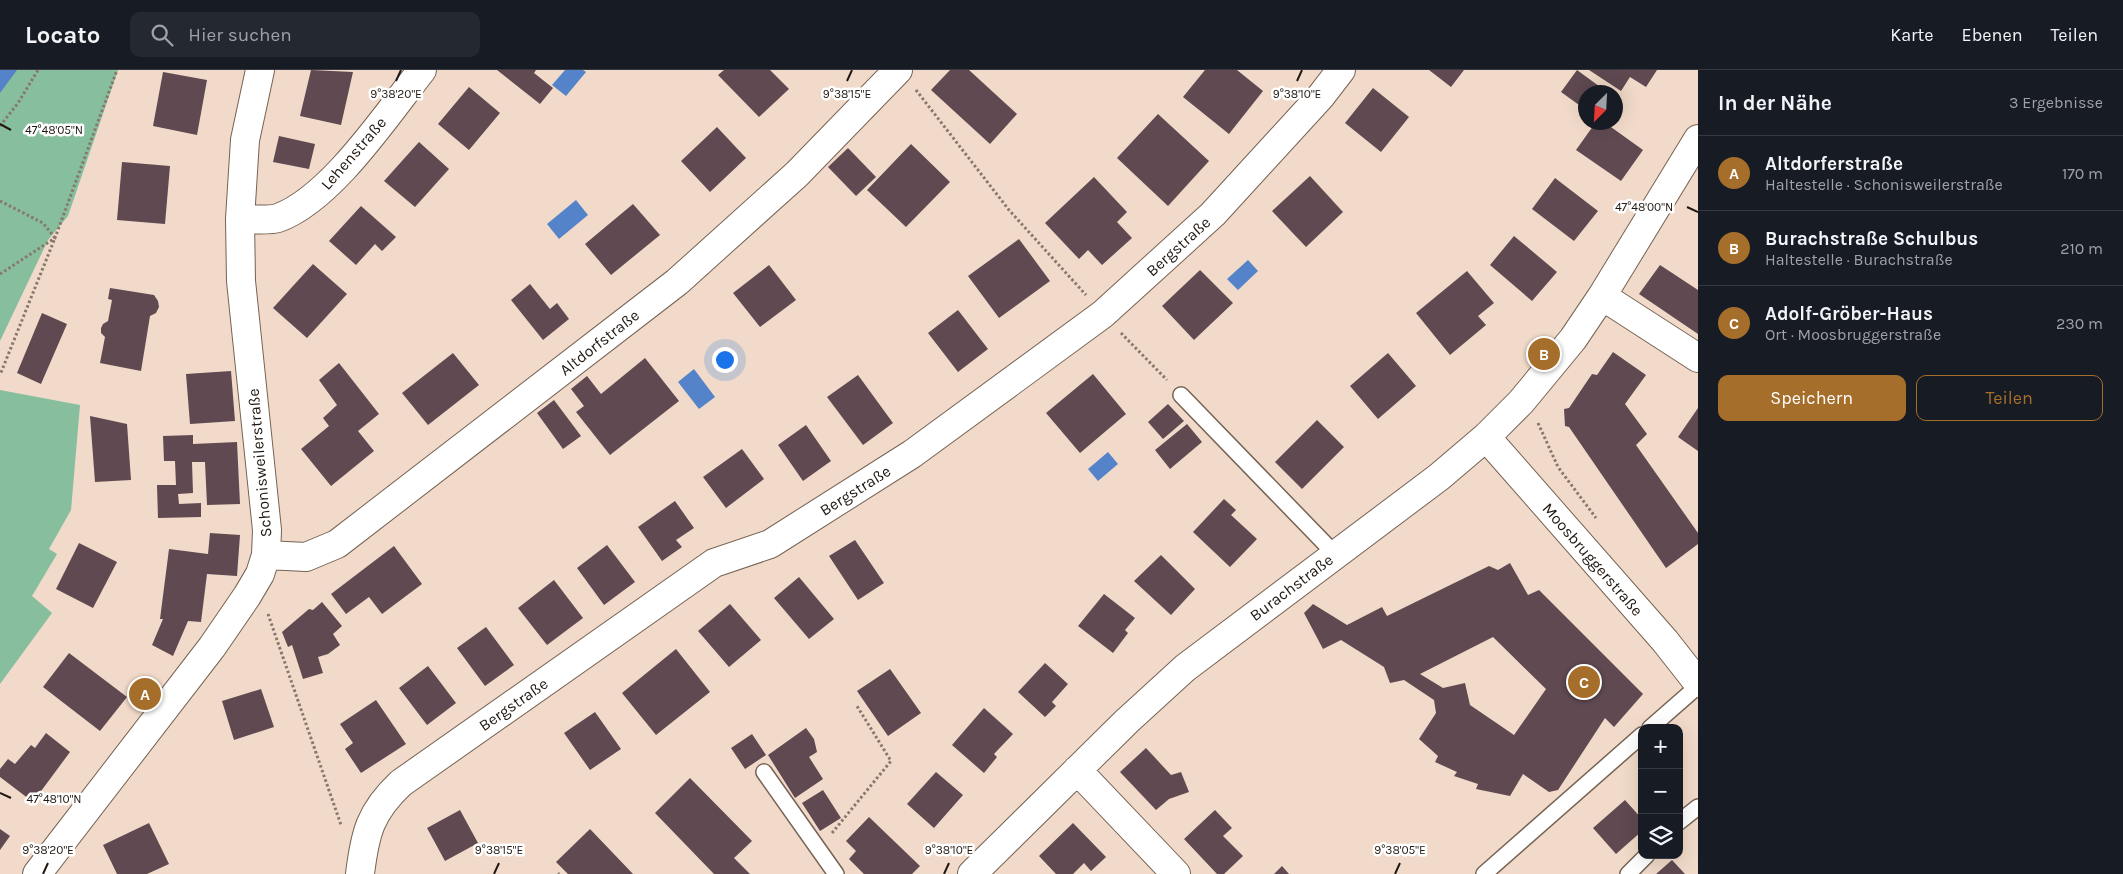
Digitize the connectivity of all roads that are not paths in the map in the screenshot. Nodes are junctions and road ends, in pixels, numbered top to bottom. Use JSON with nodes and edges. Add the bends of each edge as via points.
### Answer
{"nodes":[{"id":1,"x":260,"y":70,"type":"edge"},
{"id":2,"x":422,"y":70,"type":"edge"},
{"id":3,"x":1341,"y":70,"type":"edge"},
{"id":4,"x":905,"y":78,"type":"edge"},
{"id":5,"x":1698,"y":139,"type":"edge"},
{"id":6,"x":240,"y":219,"type":"junction"},
{"id":7,"x":1602,"y":296,"type":"junction"},
{"id":8,"x":1698,"y":358,"type":"edge"},
{"id":9,"x":1181,"y":395,"type":"road end"},
{"id":10,"x":1486,"y":437,"type":"junction"},
{"id":11,"x":1335,"y":554,"type":"junction"},
{"id":12,"x":266,"y":555,"type":"junction"},
{"id":13,"x":1698,"y":684,"type":"edge"},
{"id":14,"x":1654,"y":724,"type":"edge"},
{"id":15,"x":1638,"y":739,"type":"edge"},
{"id":16,"x":1078,"y":770,"type":"junction"},
{"id":17,"x":764,"y":772,"type":"dead end"},
{"id":18,"x":1698,"y":807,"type":"edge"},
{"id":19,"x":1683,"y":819,"type":"edge"},
{"id":20,"x":1643,"y":859,"type":"edge"},
{"id":21,"x":361,"y":864,"type":"edge"},
{"id":22,"x":37,"y":874,"type":"edge"},
{"id":23,"x":836,"y":874,"type":"edge"},
{"id":24,"x":972,"y":874,"type":"edge"},
{"id":25,"x":1176,"y":874,"type":"edge"},
{"id":26,"x":1484,"y":874,"type":"edge"},
{"id":27,"x":1628,"y":874,"type":"edge"}],
"edges":[{"from":1,"to":6,"type":"street","name":"Schonisweilerstraße","via":[[245,140]]},
{"from":2,"to":6,"type":"street","name":"Lehenstraße","via":[[345,167],[312,198],[278,218]]},
{"from":3,"to":21,"type":"street","name":"Bergstraße","via":[[1322,96],[1213,214],[1103,314],[912,454],[770,544],[714,563],[401,783],[385,798],[369,823]]},
{"from":4,"to":12,"type":"street","name":"Altdorfstraße","via":[[676,282],[337,544],[306,558]]},
{"from":5,"to":7,"type":"street","name":"Burachstraße"},
{"from":6,"to":12,"type":"street","name":"Schonisweilerstraße","via":[[241,280],[267,530]]},
{"from":7,"to":8,"type":"street"},
{"from":7,"to":10,"type":"street","name":"Burachstraße","via":[[1573,338]]},
{"from":9,"to":11,"type":"lane"},
{"from":10,"to":11,"type":"street","name":"Burachstraße","via":[[1439,477]]},
{"from":10,"to":13,"type":"street","name":"Moosbruggerstraße","via":[[1665,641]]},
{"from":11,"to":16,"type":"street","name":"Burachstraße","via":[[1185,668]]},
{"from":12,"to":22,"type":"street","name":"Schonisweilerstraße","via":[[260,574],[212,647]]},
{"from":13,"to":14,"type":"lane"},
{"from":15,"to":26,"type":"lane"},
{"from":16,"to":24,"type":"street","name":"Burachstraße"},
{"from":16,"to":25,"type":"street"},
{"from":17,"to":23,"type":"lane"},
{"from":18,"to":19,"type":"lane"},
{"from":20,"to":27,"type":"lane"}]}
